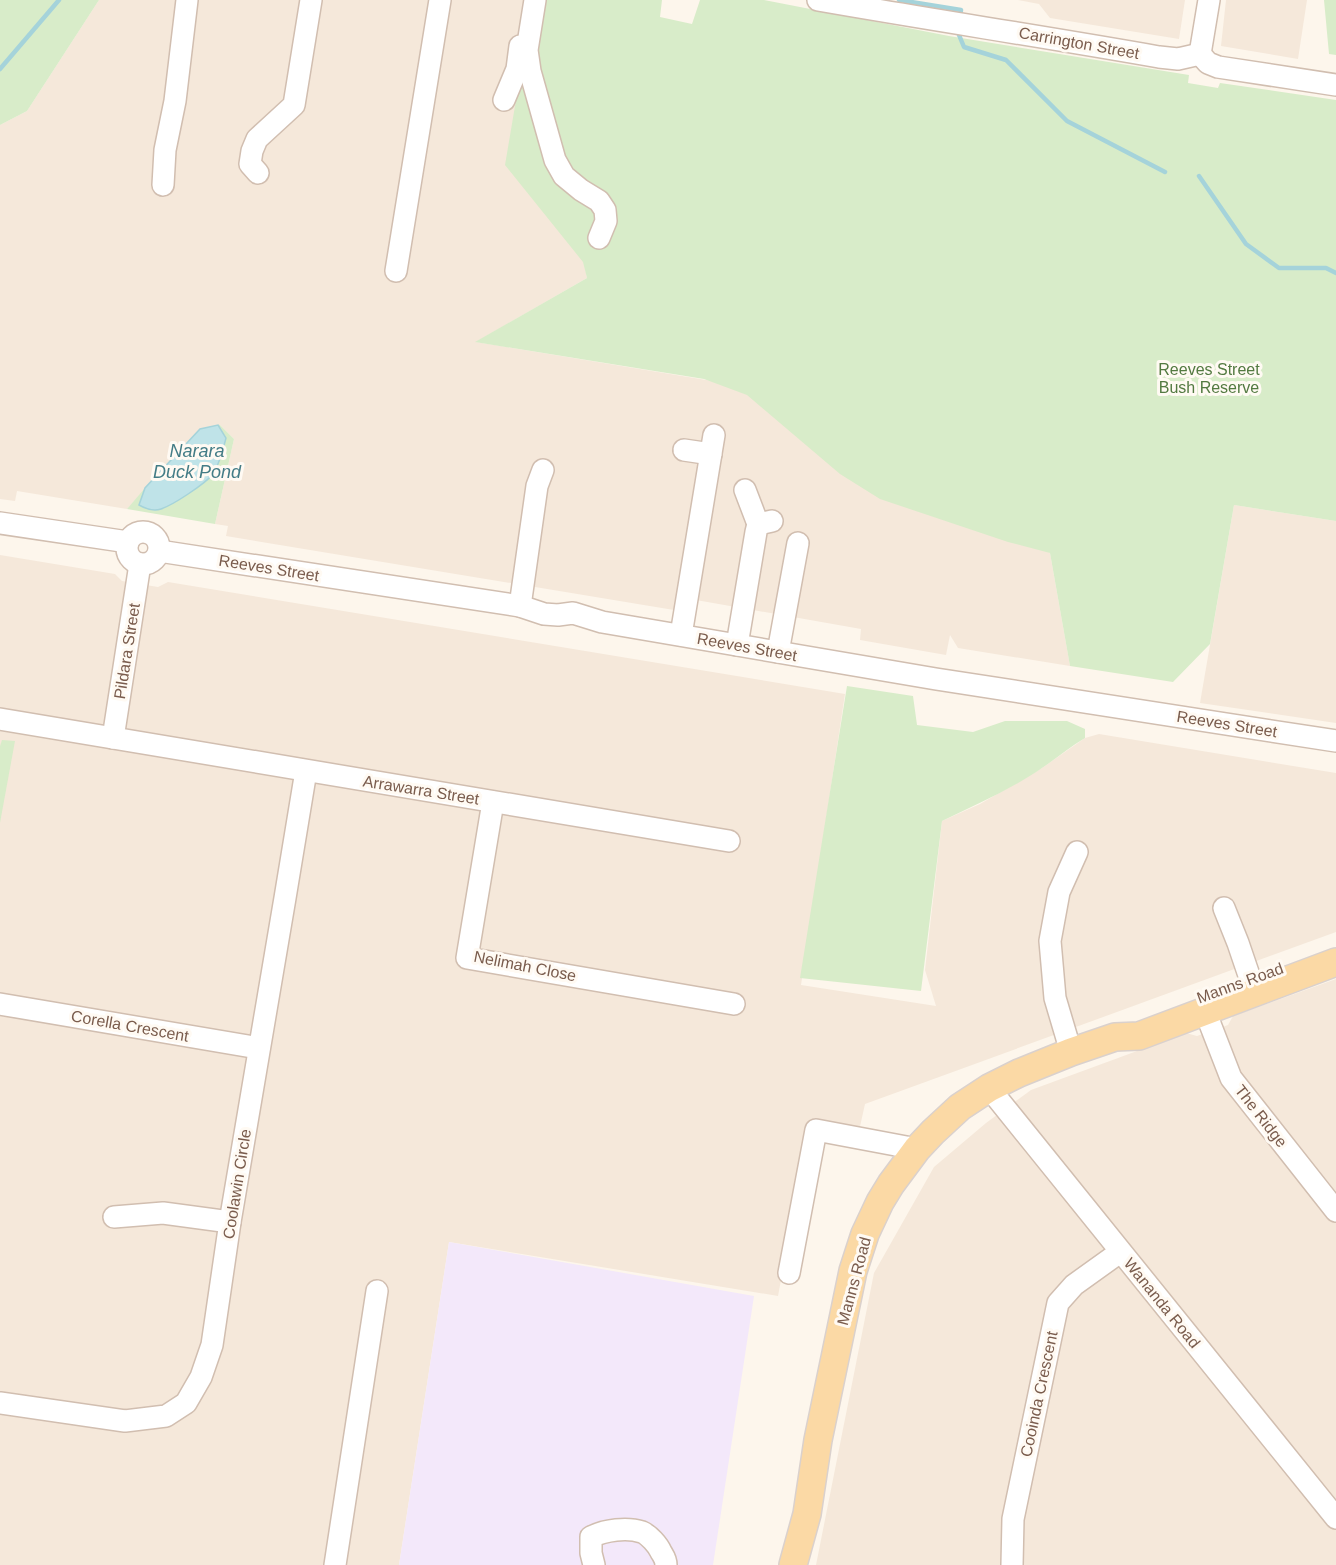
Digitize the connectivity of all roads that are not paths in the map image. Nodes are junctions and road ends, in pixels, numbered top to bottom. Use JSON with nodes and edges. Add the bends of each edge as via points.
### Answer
{"nodes":[{"id":1,"x":187,"y":0,"type":"edge"},
{"id":2,"x":312,"y":0,"type":"edge"},
{"id":3,"x":320,"y":0,"type":"edge"},
{"id":4,"x":440,"y":0,"type":"edge"},
{"id":5,"x":521,"y":0,"type":"edge"},
{"id":6,"x":535,"y":0,"type":"edge"},
{"id":7,"x":819,"y":0,"type":"edge"},
{"id":8,"x":1209,"y":0,"type":"edge"},
{"id":9,"x":1200,"y":54,"type":"junction"},
{"id":10,"x":306,"y":83,"type":"dead end"},
{"id":11,"x":1328,"y":84,"type":"edge"},
{"id":12,"x":504,"y":100,"type":"dead end"},
{"id":13,"x":258,"y":173,"type":"dead end"},
{"id":14,"x":163,"y":185,"type":"dead end"},
{"id":15,"x":599,"y":238,"type":"dead end"},
{"id":16,"x":396,"y":271,"type":"dead end"},
{"id":17,"x":684,"y":450,"type":"dead end"},
{"id":18,"x":543,"y":470,"type":"dead end"},
{"id":19,"x":745,"y":490,"type":"dead end"},
{"id":20,"x":0,"y":523,"type":"edge"},
{"id":21,"x":128,"y":542,"type":"junction"},
{"id":22,"x":798,"y":543,"type":"dead end"},
{"id":23,"x":159,"y":551,"type":"junction"},
{"id":24,"x":140,"y":564,"type":"junction"},
{"id":25,"x":520,"y":606,"type":"junction"},
{"id":26,"x":681,"y":635,"type":"junction"},
{"id":27,"x":737,"y":645,"type":"junction"},
{"id":28,"x":778,"y":652,"type":"junction"},
{"id":29,"x":0,"y":719,"type":"edge"},
{"id":30,"x":113,"y":738,"type":"junction"},
{"id":31,"x":1336,"y":741,"type":"edge"},
{"id":32,"x":306,"y":771,"type":"junction"},
{"id":33,"x":493,"y":802,"type":"junction"},
{"id":34,"x":729,"y":841,"type":"dead end"},
{"id":35,"x":1077,"y":852,"type":"dead end"},
{"id":36,"x":1224,"y":908,"type":"dead end"},
{"id":37,"x":1336,"y":948,"type":"edge"},
{"id":38,"x":1336,"y":962,"type":"edge"},
{"id":39,"x":1252,"y":986,"type":"junction"},
{"id":40,"x":0,"y":1004,"type":"edge"},
{"id":41,"x":734,"y":1004,"type":"dead end"},
{"id":42,"x":1204,"y":1011,"type":"junction"},
{"id":43,"x":1115,"y":1037,"type":"junction"},
{"id":44,"x":260,"y":1048,"type":"junction"},
{"id":45,"x":1071,"y":1052,"type":"junction"},
{"id":46,"x":989,"y":1088,"type":"junction"},
{"id":47,"x":917,"y":1149,"type":"junction"},
{"id":48,"x":1329,"y":1190,"type":"edge"},
{"id":49,"x":1336,"y":1211,"type":"edge"},
{"id":50,"x":114,"y":1217,"type":"dead end"},
{"id":51,"x":230,"y":1222,"type":"junction"},
{"id":52,"x":1120,"y":1252,"type":"junction"},
{"id":53,"x":789,"y":1273,"type":"dead end"},
{"id":54,"x":377,"y":1291,"type":"dead end"},
{"id":55,"x":0,"y":1403,"type":"edge"},
{"id":56,"x":818,"y":1440,"type":"junction"},
{"id":57,"x":1336,"y":1518,"type":"edge"},
{"id":58,"x":335,"y":1565,"type":"edge"},
{"id":59,"x":594,"y":1565,"type":"edge"},
{"id":60,"x":666,"y":1565,"type":"edge"},
{"id":61,"x":778,"y":1565,"type":"edge"},
{"id":62,"x":793,"y":1565,"type":"edge"},
{"id":63,"x":1012,"y":1565,"type":"edge"}],
"edges":[{"from":1,"to":14,"type":"street"},
{"from":2,"to":13,"type":"street","via":[[294,105],[257,139],[250,164]]},
{"from":3,"to":10,"type":"street"},
{"from":4,"to":16,"type":"street"},
{"from":5,"to":12,"type":"street","via":[[520,52]]},
{"from":6,"to":15,"type":"street","via":[[527,50],[530,71],[555,160],[564,176],[605,210],[606,222]]},
{"from":7,"to":9,"type":"street","name":"Carrington Street","via":[[1159,57],[1178,59]]},
{"from":8,"to":9,"type":"street"},
{"from":9,"to":11,"type":"street","via":[[1218,67]]},
{"from":17,"to":26,"type":"street","via":[[713,444]]},
{"from":18,"to":25,"type":"street","via":[[537,486]]},
{"from":19,"to":27,"type":"street","via":[[765,523]]},
{"from":20,"to":21,"type":"street"},
{"from":21,"to":23,"type":"street","via":[[134,534],[150,533],[158,541]]},
{"from":21,"to":24,"type":"street","via":[[128,554]]},
{"from":22,"to":28,"type":"street"},
{"from":23,"to":24,"type":"street","via":[[154,560]]},
{"from":23,"to":25,"type":"street","name":"Reeves Street"},
{"from":24,"to":30,"type":"street","name":"Pildara Street"},
{"from":25,"to":26,"type":"street","name":"Reeves Street","via":[[544,614],[573,613],[602,622]]},
{"from":26,"to":27,"type":"street","name":"Reeves Street"},
{"from":27,"to":28,"type":"street","name":"Reeves Street"},
{"from":28,"to":31,"type":"street","name":"Reeves Street"},
{"from":29,"to":30,"type":"street"},
{"from":30,"to":32,"type":"street","name":"Arrawarra Street"},
{"from":32,"to":33,"type":"street","name":"Arrawarra Street"},
{"from":32,"to":44,"type":"street","name":"Coolawin Circle"},
{"from":33,"to":34,"type":"street","name":"Arrawarra Street"},
{"from":33,"to":41,"type":"street","name":"Nelimah Close","via":[[467,958]]},
{"from":35,"to":45,"type":"street","via":[[1059,892],[1050,941],[1055,998]]},
{"from":36,"to":39,"type":"street"},
{"from":37,"to":39,"type":"main road","name":"Manns Road"},
{"from":38,"to":39,"type":"main road","name":"Manns Road"},
{"from":39,"to":42,"type":"main road","name":"Manns Road"},
{"from":39,"to":43,"type":"main road","name":"Manns Road","via":[[1136,1020]]},
{"from":40,"to":44,"type":"street","name":"Corella Crescent"},
{"from":42,"to":43,"type":"main road","name":"Manns Road","via":[[1139,1036]]},
{"from":42,"to":48,"type":"street","name":"The Ridge","via":[[1231,1078]]},
{"from":43,"to":45,"type":"main road","name":"Manns Road"},
{"from":44,"to":51,"type":"street","name":"Coolawin Circle"},
{"from":45,"to":46,"type":"main road","name":"Manns Road"},
{"from":46,"to":47,"type":"main road","name":"Manns Road","via":[[960,1107]]},
{"from":46,"to":52,"type":"street","name":"Wananda Road"},
{"from":47,"to":53,"type":"street","via":[[816,1130]]},
{"from":47,"to":56,"type":"main road","name":"Manns Road","via":[[880,1202],[859,1251]]},
{"from":48,"to":49,"type":"street","name":"The Ridge"},
{"from":50,"to":51,"type":"street","via":[[163,1213]]},
{"from":51,"to":55,"type":"street","name":"Coolawin Circle","via":[[212,1345],[201,1377],[186,1403],[166,1416],[125,1421]]},
{"from":52,"to":57,"type":"street","name":"Wananda Road"},
{"from":52,"to":63,"type":"street","name":"Cooinda Crescent","via":[[1074,1285],[1058,1303],[1013,1519]]},
{"from":54,"to":58,"type":"street"},
{"from":56,"to":61,"type":"main road","name":"Manns Road"},
{"from":56,"to":62,"type":"main road","name":"Manns Road","via":[[807,1514]]},
{"from":59,"to":60,"type":"street","via":[[591,1537],[601,1532],[628,1530],[644,1533],[658,1546]]}]}
